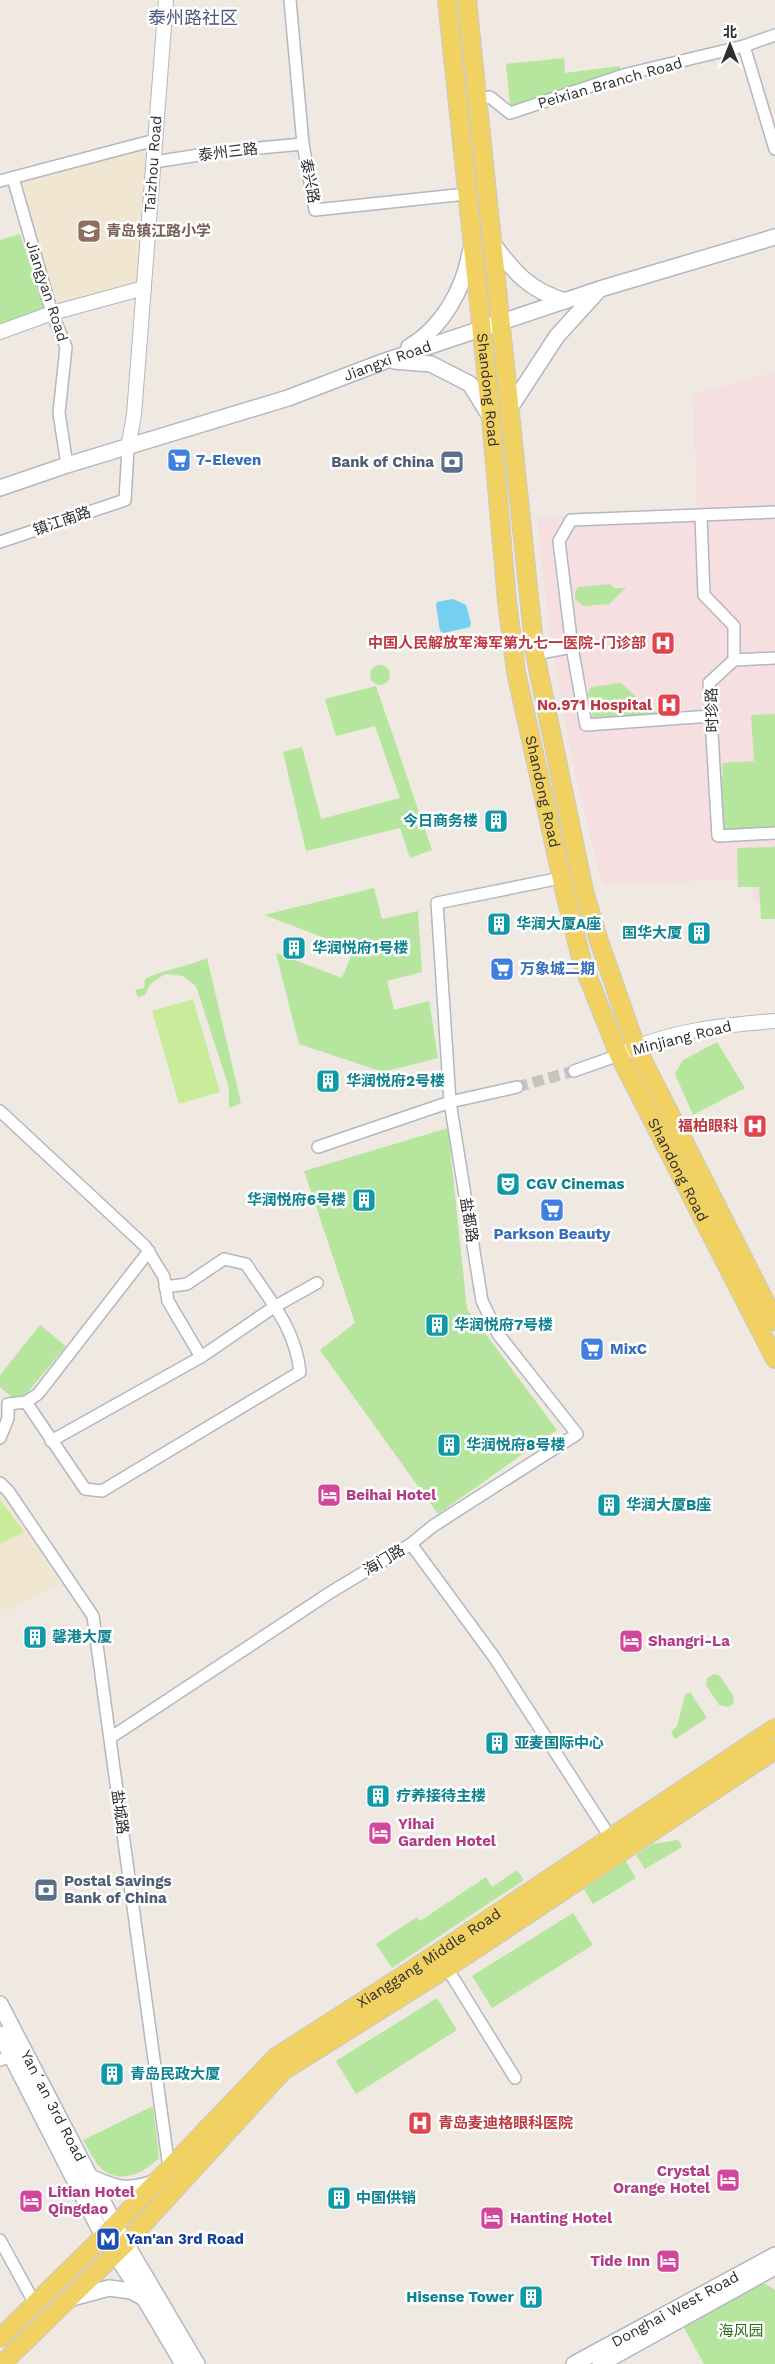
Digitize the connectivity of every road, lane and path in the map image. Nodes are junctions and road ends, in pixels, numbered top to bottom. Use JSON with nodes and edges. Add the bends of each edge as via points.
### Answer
{"nodes":[{"id":1,"x":166,"y":0,"type":"edge"},
{"id":2,"x":290,"y":0,"type":"edge"},
{"id":3,"x":447,"y":0,"type":"edge"},
{"id":4,"x":467,"y":0,"type":"edge"},
{"id":5,"x":775,"y":35,"type":"edge"},
{"id":6,"x":744,"y":46,"type":"junction"},
{"id":7,"x":477,"y":99,"type":"junction"},
{"id":8,"x":155,"y":140,"type":"junction"},
{"id":9,"x":303,"y":144,"type":"junction"},
{"id":10,"x":775,"y":149,"type":"edge"},
{"id":11,"x":154,"y":162,"type":"junction"},
{"id":12,"x":13,"y":178,"type":"junction"},
{"id":13,"x":0,"y":181,"type":"edge"},
{"id":14,"x":466,"y":194,"type":"junction"},
{"id":15,"x":775,"y":237,"type":"edge"},
{"id":16,"x":472,"y":241,"type":"junction"},
{"id":17,"x":493,"y":244,"type":"junction"},
{"id":18,"x":144,"y":288,"type":"junction"},
{"id":19,"x":600,"y":289,"type":"junction"},
{"id":20,"x":565,"y":301,"type":"junction"},
{"id":21,"x":52,"y":313,"type":"junction"},
{"id":22,"x":500,"y":323,"type":"junction"},
{"id":23,"x":482,"y":329,"type":"junction"},
{"id":24,"x":0,"y":332,"type":"edge"},
{"id":25,"x":385,"y":361,"type":"junction"},
{"id":26,"x":510,"y":408,"type":"junction"},
{"id":27,"x":491,"y":418,"type":"junction"},
{"id":28,"x":128,"y":448,"type":"junction"},
{"id":29,"x":68,"y":465,"type":"junction"},
{"id":30,"x":0,"y":488,"type":"edge"},
{"id":31,"x":775,"y":512,"type":"edge"},
{"id":32,"x":701,"y":516,"type":"junction"},
{"id":33,"x":0,"y":542,"type":"edge"},
{"id":34,"x":572,"y":647,"type":"junction"},
{"id":35,"x":535,"y":654,"type":"junction"},
{"id":36,"x":775,"y":658,"type":"edge"},
{"id":37,"x":734,"y":660,"type":"junction"},
{"id":38,"x":711,"y":716,"type":"junction"},
{"id":39,"x":775,"y":833,"type":"edge"},
{"id":40,"x":561,"y":878,"type":"junction"},
{"id":41,"x":775,"y":1021,"type":"edge"},
{"id":42,"x":636,"y":1047,"type":"junction"},
{"id":43,"x":619,"y":1056,"type":"junction"},
{"id":44,"x":574,"y":1071,"type":"tunnel mouth"},
{"id":45,"x":517,"y":1087,"type":"tunnel mouth"},
{"id":46,"x":450,"y":1102,"type":"junction"},
{"id":47,"x":0,"y":1112,"type":"edge"},
{"id":48,"x":318,"y":1147,"type":"dead end"},
{"id":49,"x":149,"y":1251,"type":"junction"},
{"id":50,"x":317,"y":1283,"type":"dead end"},
{"id":51,"x":166,"y":1287,"type":"junction"},
{"id":52,"x":274,"y":1306,"type":"junction"},
{"id":53,"x":775,"y":1321,"type":"edge"},
{"id":54,"x":201,"y":1357,"type":"junction"},
{"id":55,"x":775,"y":1359,"type":"edge"},
{"id":56,"x":26,"y":1402,"type":"junction"},
{"id":57,"x":0,"y":1438,"type":"edge"},
{"id":58,"x":51,"y":1441,"type":"junction"},
{"id":59,"x":0,"y":1482,"type":"edge"},
{"id":60,"x":411,"y":1544,"type":"junction"},
{"id":61,"x":775,"y":1728,"type":"edge"},
{"id":62,"x":110,"y":1738,"type":"junction"},
{"id":63,"x":775,"y":1750,"type":"edge"},
{"id":64,"x":610,"y":1837,"type":"junction"},
{"id":65,"x":446,"y":1968,"type":"junction"},
{"id":66,"x":0,"y":2004,"type":"edge"},
{"id":67,"x":0,"y":2034,"type":"edge"},
{"id":68,"x":5,"y":2058,"type":"edge"},
{"id":69,"x":515,"y":2078,"type":"dead end"},
{"id":70,"x":169,"y":2168,"type":"junction"},
{"id":71,"x":88,"y":2176,"type":"junction"},
{"id":72,"x":156,"y":2182,"type":"junction"},
{"id":73,"x":109,"y":2230,"type":"junction"},
{"id":74,"x":0,"y":2240,"type":"edge"},
{"id":75,"x":120,"y":2249,"type":"junction"},
{"id":76,"x":5,"y":2263,"type":"edge"},
{"id":77,"x":773,"y":2265,"type":"edge"},
{"id":78,"x":72,"y":2298,"type":"junction"},
{"id":79,"x":144,"y":2298,"type":"junction"},
{"id":80,"x":34,"y":2304,"type":"junction"},
{"id":81,"x":0,"y":2338,"type":"edge"},
{"id":82,"x":2,"y":2364,"type":"edge"},
{"id":83,"x":183,"y":2364,"type":"edge"},
{"id":84,"x":197,"y":2364,"type":"edge"},
{"id":85,"x":574,"y":2364,"type":"edge"},
{"id":86,"x":600,"y":2364,"type":"edge"}],
"edges":[{"from":1,"to":8,"type":"street","name":"Taizhou Road"},
{"from":2,"to":9,"type":"street","name":"泰兴路"},
{"from":3,"to":14,"type":"main road","name":"Shandong Road"},
{"from":4,"to":7,"type":"main road","name":"Shandong Road"},
{"from":5,"to":6,"type":"street","name":"Peixian Branch Road"},
{"from":6,"to":7,"type":"street","name":"Peixian Branch Road","via":[[627,74],[510,113],[490,97]]},
{"from":6,"to":10,"type":"street"},
{"from":7,"to":17,"type":"main road","name":"Shandong Road"},
{"from":8,"to":11,"type":"street","name":"Taizhou Road"},
{"from":8,"to":12,"type":"street"},
{"from":9,"to":11,"type":"street","name":"泰州三路"},
{"from":9,"to":14,"type":"street","name":"泰兴路","via":[[315,210]]},
{"from":11,"to":18,"type":"street","name":"Taizhou Road"},
{"from":12,"to":13,"type":"street"},
{"from":12,"to":21,"type":"street","name":"Jiangyan Road"},
{"from":14,"to":16,"type":"main road","name":"Shandong Road"},
{"from":15,"to":19,"type":"main road","name":"Jiangxi Road"},
{"from":16,"to":23,"type":"main road","name":"Shandong Road"},
{"from":16,"to":25,"type":"main road","via":[[467,272],[444,313],[423,339]]},
{"from":17,"to":20,"type":"main road","via":[[528,285]]},
{"from":17,"to":22,"type":"main road","name":"Shandong Road"},
{"from":18,"to":21,"type":"street"},
{"from":18,"to":28,"type":"street","name":"Taizhou Road","via":[[134,414]]},
{"from":19,"to":20,"type":"main road","name":"Jiangxi Road"},
{"from":19,"to":26,"type":"main road","via":[[556,336]]},
{"from":20,"to":22,"type":"main road","name":"Jiangxi Road"},
{"from":21,"to":24,"type":"street"},
{"from":21,"to":29,"type":"street","name":"Jiangyan Road","via":[[66,347],[59,412]]},
{"from":22,"to":23,"type":"main road","name":"Jiangxi Road"},
{"from":22,"to":26,"type":"main road","name":"Shandong Road"},
{"from":23,"to":25,"type":"main road","name":"Jiangxi Road"},
{"from":23,"to":27,"type":"main road","name":"Shandong Road"},
{"from":25,"to":27,"type":"main road","via":[[431,364],[470,384]]},
{"from":25,"to":28,"type":"main road","name":"Jiangxi Road","via":[[288,398]]},
{"from":26,"to":35,"type":"main road","name":"Shandong Road"},
{"from":27,"to":40,"type":"main road","name":"Shandong Road","via":[[516,672]]},
{"from":28,"to":29,"type":"main road","name":"Jiangxi Road"},
{"from":28,"to":33,"type":"street","name":"镇江南路","via":[[124,500]]},
{"from":29,"to":30,"type":"main road","name":"Jiangxi Road"},
{"from":31,"to":32,"type":"street"},
{"from":32,"to":34,"type":"street","via":[[571,520],[559,541]]},
{"from":32,"to":37,"type":"street","via":[[704,595],[734,626]]},
{"from":34,"to":35,"type":"street"},
{"from":34,"to":38,"type":"street","via":[[586,725]]},
{"from":35,"to":42,"type":"main road","name":"Shandong Road","via":[[584,891]]},
{"from":36,"to":37,"type":"street"},
{"from":37,"to":38,"type":"street","name":"时珍路","via":[[709,683]]},
{"from":38,"to":39,"type":"street","name":"时珍路","via":[[718,836]]},
{"from":40,"to":43,"type":"main road","name":"Shandong Road","via":[[582,962]]},
{"from":40,"to":46,"type":"street","name":"盐都路","via":[[437,903]]},
{"from":41,"to":42,"type":"street","name":"Minjiang Road","via":[[720,1025]]},
{"from":42,"to":43,"type":"street","name":"Minjiang Road"},
{"from":42,"to":53,"type":"main road","name":"Shandong Road"},
{"from":43,"to":44,"type":"street"},
{"from":43,"to":55,"type":"main road","name":"Shandong Road"},
{"from":45,"to":46,"type":"street"},
{"from":46,"to":48,"type":"street"},
{"from":46,"to":60,"type":"street","name":"盐都路","via":[[482,1301],[498,1334],[577,1434],[433,1526]]},
{"from":47,"to":49,"type":"street"},
{"from":49,"to":51,"type":"street"},
{"from":49,"to":56,"type":"street","via":[[38,1394]]},
{"from":50,"to":52,"type":"street"},
{"from":51,"to":52,"type":"street","via":[[187,1284],[224,1259],[246,1264]]},
{"from":51,"to":54,"type":"street","via":[[168,1301]]},
{"from":52,"to":54,"type":"street"},
{"from":52,"to":58,"type":"street","via":[[290,1329],[300,1372],[102,1491],[85,1489]]},
{"from":54,"to":58,"type":"street"},
{"from":56,"to":57,"type":"street","via":[[8,1404],[8,1418]]},
{"from":56,"to":58,"type":"street"},
{"from":59,"to":62,"type":"street","name":"盐城路","via":[[10,1492],[93,1616]]},
{"from":60,"to":62,"type":"street","name":"海门路","via":[[331,1592]]},
{"from":60,"to":64,"type":"street","name":"海门路","via":[[494,1657]]},
{"from":61,"to":64,"type":"main road","name":"Xianggang Middle Road"},
{"from":62,"to":70,"type":"street","name":"盐城路"},
{"from":63,"to":65,"type":"main road","name":"Xianggang Middle Road"},
{"from":64,"to":70,"type":"main road","name":"Xianggang Middle Road","via":[[276,2057]]},
{"from":65,"to":69,"type":"street"},
{"from":65,"to":75,"type":"main road","name":"Xianggang Middle Road","via":[[283,2071]]},
{"from":66,"to":71,"type":"main road","name":"Yan´an 3rd Road"},
{"from":67,"to":68,"type":"main road","name":"Yan´an 3rd Road"},
{"from":68,"to":73,"type":"main road","name":"Yan´an 3rd Road"},
{"from":70,"to":72,"type":"main road","name":"Xianggang Middle Road"},
{"from":71,"to":72,"type":"main road","via":[[110,2186],[134,2190]]},
{"from":71,"to":73,"type":"main road","name":"Yan´an 3rd Road"},
{"from":72,"to":73,"type":"main road","name":"Xianggang Middle Road"},
{"from":73,"to":75,"type":"main road","name":"Yan´an 3rd Road"},
{"from":73,"to":80,"type":"main road","name":"Xianggang Middle Road"},
{"from":74,"to":76,"type":"street"},
{"from":75,"to":78,"type":"main road","name":"Xianggang Middle Road"},
{"from":75,"to":79,"type":"main road","name":"Yan´an 3rd Road"},
{"from":75,"to":84,"type":"main road","name":"Yan´an 3rd Road"},
{"from":76,"to":80,"type":"street"},
{"from":77,"to":85,"type":"main road","name":"Donghai West Road"},
{"from":77,"to":86,"type":"main road","name":"Donghai West Road"},
{"from":78,"to":79,"type":"main road","via":[[109,2288],[131,2291]]},
{"from":78,"to":82,"type":"main road","name":"Xianggang Middle Road"},
{"from":79,"to":83,"type":"main road","name":"Yan´an 3rd Road"},
{"from":80,"to":81,"type":"main road","name":"Xianggang Middle Road"}]}
